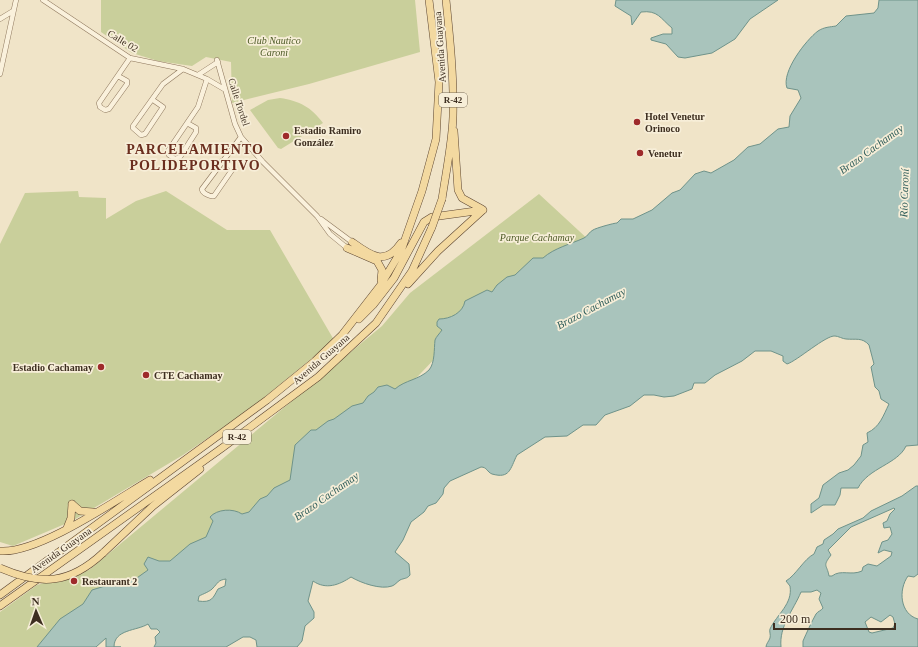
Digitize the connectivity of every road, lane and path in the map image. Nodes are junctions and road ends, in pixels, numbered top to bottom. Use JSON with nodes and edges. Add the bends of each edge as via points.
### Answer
{"nodes":[{"id":1,"x":16,"y":0,"type":"edge"},
{"id":2,"x":43,"y":0,"type":"edge"},
{"id":3,"x":429,"y":0,"type":"edge"},
{"id":4,"x":446,"y":0,"type":"edge"},
{"id":5,"x":14,"y":11,"type":"junction"},
{"id":6,"x":0,"y":19,"type":"edge"},
{"id":7,"x":130,"y":58,"type":"junction"},
{"id":8,"x":183,"y":69,"type":"junction"},
{"id":9,"x":0,"y":74,"type":"edge"},
{"id":10,"x":198,"y":75,"type":"junction"},
{"id":11,"x":118,"y":76,"type":"junction"},
{"id":12,"x":207,"y":79,"type":"junction"},
{"id":13,"x":224,"y":89,"type":"junction"},
{"id":14,"x":153,"y":100,"type":"junction"},
{"id":15,"x":452,"y":117,"type":"junction"},
{"id":16,"x":187,"y":123,"type":"junction"},
{"id":17,"x":241,"y":137,"type":"junction"},
{"id":18,"x":222,"y":160,"type":"junction"},
{"id":19,"x":483,"y":210,"type":"junction"},
{"id":20,"x":317,"y":216,"type":"junction"},
{"id":21,"x":408,"y":232,"type":"junction"},
{"id":22,"x":349,"y":245,"type":"junction"},
{"id":23,"x":371,"y":297,"type":"junction"},
{"id":24,"x":376,"y":323,"type":"junction"},
{"id":25,"x":342,"y":335,"type":"junction"},
{"id":26,"x":222,"y":448,"type":"junction"},
{"id":27,"x":180,"y":463,"type":"junction"},
{"id":28,"x":96,"y":512,"type":"junction"},
{"id":29,"x":67,"y":528,"type":"junction"},
{"id":30,"x":0,"y":551,"type":"edge"},
{"id":31,"x":0,"y":568,"type":"edge"},
{"id":32,"x":0,"y":595,"type":"edge"},
{"id":33,"x":0,"y":606,"type":"edge"}],
"edges":[{"from":1,"to":5,"type":"street"},
{"from":2,"to":7,"type":"street","name":"Calle 02"},
{"from":3,"to":21,"type":"main road","name":"Avenida Guayana","number":"R-42","via":[[439,82],[436,138]]},
{"from":4,"to":15,"type":"main road","name":"Avenida Guayana","number":"R-42","via":[[453,80]]},
{"from":5,"to":6,"type":"street"},
{"from":5,"to":9,"type":"street"},
{"from":7,"to":8,"type":"street","name":"Calle 02"},
{"from":7,"to":11,"type":"street"},
{"from":8,"to":10,"type":"street","name":"Calle 02"},
{"from":8,"to":14,"type":"street","via":[[163,84]]},
{"from":10,"to":12,"type":"street","name":"Calle 02"},
{"from":10,"to":13,"type":"street","name":"Calle Tordel","via":[[217,61]]},
{"from":11,"to":11,"type":"street","via":[[99,103],[100,107],[106,110],[127,84]]},
{"from":12,"to":13,"type":"street","name":"Calle 02"},
{"from":12,"to":16,"type":"street","via":[[198,107]]},
{"from":13,"to":17,"type":"street","name":"Calle Tordel"},
{"from":14,"to":14,"type":"street","via":[[133,126],[141,135],[145,134],[163,107]]},
{"from":15,"to":19,"type":"main road","via":[[458,158],[458,190],[462,198]]},
{"from":15,"to":24,"type":"main road","name":"Avenida Guayana","number":"R-42","bridge":true,"via":[[442,199],[432,227],[412,271]]},
{"from":16,"to":16,"type":"street","via":[[168,151],[175,159],[180,157],[196,132],[196,128]]},
{"from":17,"to":18,"type":"street"},
{"from":17,"to":20,"type":"street","name":"Calle Tordel"},
{"from":18,"to":18,"type":"street","via":[[202,189],[210,196],[214,196],[232,170],[232,167]]},
{"from":19,"to":24,"type":"main road","via":[[438,251]]},
{"from":19,"to":25,"type":"main road","via":[[432,217],[424,222],[394,278],[373,305]]},
{"from":20,"to":22,"type":"street","name":"Calle Tordel"},
{"from":20,"to":22,"type":"street","name":"Calle Tordel","via":[[330,234]]},
{"from":21,"to":22,"type":"main road","via":[[397,249],[388,256],[369,254]]},
{"from":21,"to":23,"type":"main road","name":"Avenida Guayana","number":"R-42","via":[[401,251]]},
{"from":22,"to":23,"type":"main road","via":[[377,261],[382,270],[380,281]]},
{"from":23,"to":25,"type":"main road","name":"Avenida Guayana","number":"R-42"},
{"from":24,"to":26,"type":"main road","name":"Avenida Guayana","number":"R-42","via":[[318,377]]},
{"from":25,"to":27,"type":"main road","name":"Avenida Guayana","number":"R-42","via":[[267,400]]},
{"from":26,"to":31,"type":"main road","bridge":true,"via":[[80,570],[59,579],[37,580]]},
{"from":26,"to":33,"type":"main road","name":"Avenida Guayana","number":"R-42"},
{"from":27,"to":28,"type":"main road"},
{"from":27,"to":32,"type":"main road","name":"Avenida Guayana","number":"R-42"},
{"from":28,"to":29,"type":"main road"},
{"from":28,"to":29,"type":"main road","via":[[80,511],[72,504]]},
{"from":29,"to":30,"type":"main road","via":[[29,547]]}]}
